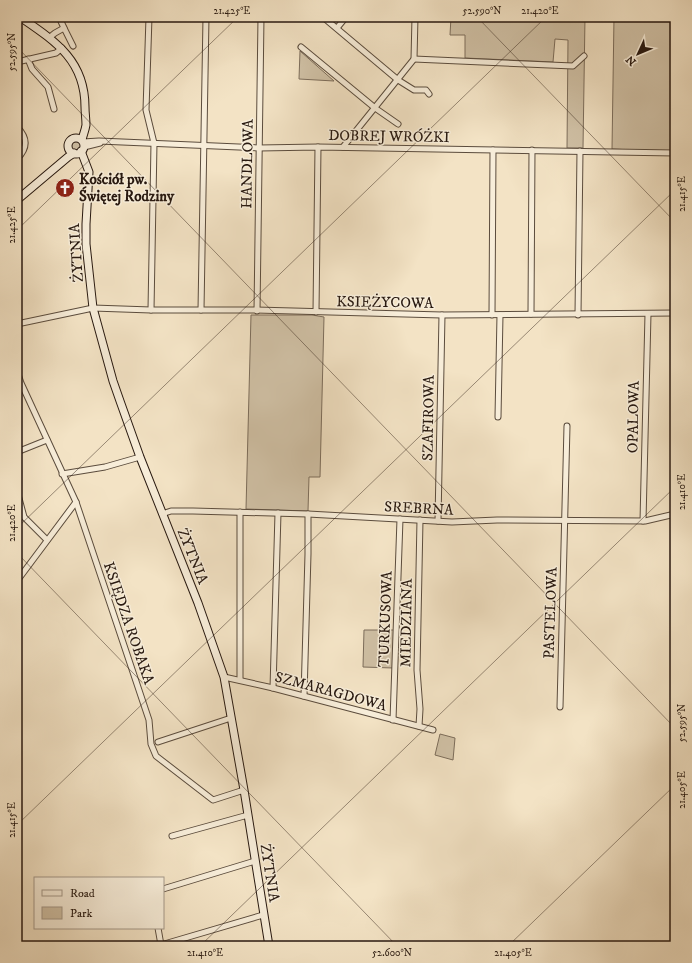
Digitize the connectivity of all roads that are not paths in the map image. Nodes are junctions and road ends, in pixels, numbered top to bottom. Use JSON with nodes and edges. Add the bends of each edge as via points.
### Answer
{"nodes":[{"id":1,"x":20,"y":17,"type":"edge"},
{"id":2,"x":59,"y":17,"type":"edge"},
{"id":3,"x":149,"y":17,"type":"edge"},
{"id":4,"x":206,"y":17,"type":"edge"},
{"id":5,"x":262,"y":17,"type":"edge"},
{"id":6,"x":323,"y":17,"type":"edge"},
{"id":7,"x":346,"y":17,"type":"edge"},
{"id":8,"x":415,"y":17,"type":"edge"},
{"id":9,"x":64,"y":28,"type":"junction"},
{"id":10,"x":336,"y":28,"type":"junction"},
{"id":11,"x":50,"y":37,"type":"junction"},
{"id":12,"x":73,"y":46,"type":"dead end"},
{"id":13,"x":301,"y":47,"type":"dead end"},
{"id":14,"x":62,"y":48,"type":"junction"},
{"id":15,"x":584,"y":56,"type":"dead end"},
{"id":16,"x":28,"y":59,"type":"junction"},
{"id":17,"x":414,"y":60,"type":"junction"},
{"id":18,"x":17,"y":62,"type":"edge"},
{"id":19,"x":398,"y":80,"type":"junction"},
{"id":20,"x":429,"y":94,"type":"dead end"},
{"id":21,"x":375,"y":108,"type":"junction"},
{"id":22,"x":54,"y":109,"type":"dead end"},
{"id":23,"x":398,"y":124,"type":"dead end"},
{"id":24,"x":17,"y":127,"type":"edge"},
{"id":25,"x":154,"y":143,"type":"junction"},
{"id":26,"x":79,"y":146,"type":"junction"},
{"id":27,"x":203,"y":146,"type":"junction"},
{"id":28,"x":318,"y":147,"type":"junction"},
{"id":29,"x":343,"y":147,"type":"junction"},
{"id":30,"x":68,"y":148,"type":"junction"},
{"id":31,"x":259,"y":148,"type":"junction"},
{"id":32,"x":493,"y":150,"type":"junction"},
{"id":33,"x":532,"y":150,"type":"junction"},
{"id":34,"x":580,"y":151,"type":"junction"},
{"id":35,"x":675,"y":153,"type":"edge"},
{"id":36,"x":17,"y":159,"type":"edge"},
{"id":37,"x":51,"y":171,"type":"junction"},
{"id":38,"x":17,"y":200,"type":"edge"},
{"id":39,"x":94,"y":308,"type":"junction"},
{"id":40,"x":151,"y":310,"type":"junction"},
{"id":41,"x":201,"y":310,"type":"junction"},
{"id":42,"x":257,"y":310,"type":"junction"},
{"id":43,"x":316,"y":312,"type":"junction"},
{"id":44,"x":675,"y":313,"type":"edge"},
{"id":45,"x":531,"y":314,"type":"junction"},
{"id":46,"x":648,"y":314,"type":"junction"},
{"id":47,"x":442,"y":315,"type":"junction"},
{"id":48,"x":492,"y":315,"type":"junction"},
{"id":49,"x":500,"y":315,"type":"junction"},
{"id":50,"x":578,"y":315,"type":"junction"},
{"id":51,"x":17,"y":324,"type":"edge"},
{"id":52,"x":17,"y":371,"type":"edge"},
{"id":53,"x":498,"y":417,"type":"dead end"},
{"id":54,"x":567,"y":426,"type":"dead end"},
{"id":55,"x":47,"y":440,"type":"junction"},
{"id":56,"x":17,"y":452,"type":"edge"},
{"id":57,"x":140,"y":457,"type":"junction"},
{"id":58,"x":62,"y":474,"type":"junction"},
{"id":59,"x":17,"y":491,"type":"edge"},
{"id":60,"x":76,"y":502,"type":"junction"},
{"id":61,"x":240,"y":512,"type":"junction"},
{"id":62,"x":278,"y":513,"type":"junction"},
{"id":63,"x":162,"y":514,"type":"junction"},
{"id":64,"x":308,"y":514,"type":"junction"},
{"id":65,"x":675,"y":514,"type":"edge"},
{"id":66,"x":400,"y":518,"type":"junction"},
{"id":67,"x":420,"y":520,"type":"junction"},
{"id":68,"x":565,"y":520,"type":"junction"},
{"id":69,"x":643,"y":520,"type":"junction"},
{"id":70,"x":438,"y":521,"type":"junction"},
{"id":71,"x":47,"y":540,"type":"junction"},
{"id":72,"x":18,"y":578,"type":"edge"},
{"id":73,"x":224,"y":677,"type":"junction"},
{"id":74,"x":240,"y":680,"type":"junction"},
{"id":75,"x":273,"y":688,"type":"junction"},
{"id":76,"x":304,"y":696,"type":"junction"},
{"id":77,"x":560,"y":707,"type":"dead end"},
{"id":78,"x":231,"y":718,"type":"junction"},
{"id":79,"x":393,"y":720,"type":"junction"},
{"id":80,"x":419,"y":726,"type":"junction"},
{"id":81,"x":433,"y":730,"type":"dead end"},
{"id":82,"x":158,"y":742,"type":"dead end"},
{"id":83,"x":244,"y":790,"type":"junction"},
{"id":84,"x":248,"y":815,"type":"junction"},
{"id":85,"x":172,"y":836,"type":"dead end"},
{"id":86,"x":255,"y":861,"type":"junction"},
{"id":87,"x":164,"y":889,"type":"edge"},
{"id":88,"x":263,"y":915,"type":"junction"},
{"id":89,"x":158,"y":929,"type":"edge"},
{"id":90,"x":269,"y":946,"type":"edge"}],
"edges":[{"from":1,"to":11,"type":"street"},
{"from":2,"to":9,"type":"street"},
{"from":3,"to":25,"type":"street","via":[[146,110]]},
{"from":4,"to":27,"type":"street"},
{"from":5,"to":31,"type":"street","name":"HANDLOWA"},
{"from":6,"to":10,"type":"street"},
{"from":7,"to":10,"type":"street"},
{"from":8,"to":17,"type":"street"},
{"from":9,"to":11,"type":"street"},
{"from":9,"to":12,"type":"street"},
{"from":10,"to":19,"type":"street"},
{"from":11,"to":14,"type":"street"},
{"from":13,"to":21,"type":"street"},
{"from":14,"to":16,"type":"street"},
{"from":14,"to":26,"type":"street","via":[[72,61],[84,94],[86,126]]},
{"from":15,"to":17,"type":"street","via":[[573,66]]},
{"from":16,"to":18,"type":"street"},
{"from":16,"to":22,"type":"street","via":[[32,70],[48,87]]},
{"from":17,"to":19,"type":"street"},
{"from":19,"to":20,"type":"street","via":[[414,90],[426,90]]},
{"from":19,"to":21,"type":"street"},
{"from":21,"to":23,"type":"street"},
{"from":21,"to":29,"type":"street"},
{"from":24,"to":36,"type":"street","via":[[25,142],[24,151]]},
{"from":25,"to":26,"type":"street","name":"DOBREJ WRÓŻKI","via":[[102,142]]},
{"from":25,"to":27,"type":"street","name":"DOBREJ WRÓŻKI"},
{"from":25,"to":40,"type":"street"},
{"from":26,"to":30,"type":"street","name":"ŻYTNIA","via":[[70,151]]},
{"from":26,"to":30,"type":"street","via":[[70,140]]},
{"from":26,"to":37,"type":"street"},
{"from":26,"to":39,"type":"street","name":"ŻYTNIA","via":[[80,159],[88,180],[86,244]]},
{"from":27,"to":31,"type":"street","name":"DOBREJ WRÓŻKI"},
{"from":27,"to":41,"type":"street"},
{"from":28,"to":29,"type":"street","name":"DOBREJ WRÓŻKI"},
{"from":28,"to":31,"type":"street","name":"DOBREJ WRÓŻKI"},
{"from":28,"to":43,"type":"street"},
{"from":29,"to":32,"type":"street","name":"DOBREJ WRÓŻKI"},
{"from":30,"to":37,"type":"street"},
{"from":31,"to":42,"type":"street","name":"HANDLOWA"},
{"from":32,"to":33,"type":"street","name":"DOBREJ WRÓŻKI"},
{"from":32,"to":48,"type":"street"},
{"from":33,"to":34,"type":"street","name":"DOBREJ WRÓŻKI"},
{"from":33,"to":45,"type":"street"},
{"from":34,"to":35,"type":"street","name":"DOBREJ WRÓŻKI"},
{"from":34,"to":50,"type":"street"},
{"from":37,"to":38,"type":"street"},
{"from":39,"to":40,"type":"street","name":"KSIĘŻYCOWA"},
{"from":39,"to":51,"type":"street","name":"KSIĘŻYCOWA"},
{"from":39,"to":57,"type":"street","name":"ŻYTNIA","via":[[113,381]]},
{"from":40,"to":41,"type":"street","name":"KSIĘŻYCOWA"},
{"from":41,"to":42,"type":"street","name":"KSIĘŻYCOWA"},
{"from":42,"to":43,"type":"street","name":"KSIĘŻYCOWA"},
{"from":43,"to":47,"type":"street","name":"KSIĘŻYCOWA"},
{"from":44,"to":46,"type":"street","name":"KSIĘŻYCOWA"},
{"from":45,"to":49,"type":"street","name":"KSIĘŻYCOWA"},
{"from":45,"to":50,"type":"street","name":"KSIĘŻYCOWA"},
{"from":46,"to":50,"type":"street","name":"KSIĘŻYCOWA"},
{"from":46,"to":69,"type":"street","name":"OPALOWA"},
{"from":47,"to":48,"type":"street","name":"KSIĘŻYCOWA"},
{"from":47,"to":70,"type":"street","name":"SZAFIROWA"},
{"from":48,"to":49,"type":"street","name":"KSIĘŻYCOWA"},
{"from":49,"to":53,"type":"street"},
{"from":52,"to":55,"type":"street","name":"KSIĘDZA ROBAKA"},
{"from":54,"to":68,"type":"street","name":"PASTELOWA"},
{"from":55,"to":56,"type":"street"},
{"from":55,"to":58,"type":"street","name":"KSIĘDZA ROBAKA"},
{"from":57,"to":58,"type":"street","via":[[105,467]]},
{"from":57,"to":63,"type":"street","name":"ŻYTNIA"},
{"from":58,"to":60,"type":"street","name":"KSIĘDZA ROBAKA"},
{"from":59,"to":71,"type":"street","via":[[24,517]]},
{"from":60,"to":71,"type":"street"},
{"from":60,"to":83,"type":"street","name":"KSIĘDZA ROBAKA","via":[[149,720],[151,744],[156,756],[213,800]]},
{"from":61,"to":62,"type":"street","name":"SREBRNA"},
{"from":61,"to":63,"type":"street","name":"SREBRNA","via":[[171,511]]},
{"from":61,"to":74,"type":"street"},
{"from":62,"to":64,"type":"street","name":"SREBRNA"},
{"from":62,"to":75,"type":"street"},
{"from":63,"to":73,"type":"street","name":"ŻYTNIA"},
{"from":64,"to":66,"type":"street","name":"SREBRNA"},
{"from":64,"to":76,"type":"street"},
{"from":65,"to":69,"type":"street","name":"SREBRNA"},
{"from":66,"to":67,"type":"street","name":"SREBRNA"},
{"from":66,"to":79,"type":"street","name":"TURKUSOWA"},
{"from":67,"to":70,"type":"street","name":"SREBRNA"},
{"from":67,"to":80,"type":"street","name":"MIEDZIANA","via":[[417,670]]},
{"from":68,"to":69,"type":"street","name":"SREBRNA"},
{"from":68,"to":70,"type":"street","name":"SREBRNA"},
{"from":68,"to":77,"type":"street","name":"PASTELOWA"},
{"from":71,"to":72,"type":"street"},
{"from":73,"to":74,"type":"street","name":"SZMARAGDOWA"},
{"from":73,"to":78,"type":"street","name":"ŻYTNIA"},
{"from":74,"to":75,"type":"street","name":"SZMARAGDOWA"},
{"from":75,"to":76,"type":"street","name":"SZMARAGDOWA"},
{"from":76,"to":79,"type":"street","name":"SZMARAGDOWA"},
{"from":78,"to":82,"type":"street"},
{"from":78,"to":83,"type":"street","name":"ŻYTNIA"},
{"from":79,"to":80,"type":"street","name":"SZMARAGDOWA"},
{"from":80,"to":81,"type":"street","name":"SZMARAGDOWA"},
{"from":83,"to":84,"type":"street","name":"ŻYTNIA"},
{"from":84,"to":85,"type":"street"},
{"from":84,"to":86,"type":"street","name":"ŻYTNIA"},
{"from":86,"to":87,"type":"street"},
{"from":86,"to":88,"type":"street","name":"ŻYTNIA"},
{"from":88,"to":89,"type":"street","via":[[161,945]]},
{"from":88,"to":90,"type":"street","name":"ŻYTNIA"}]}
